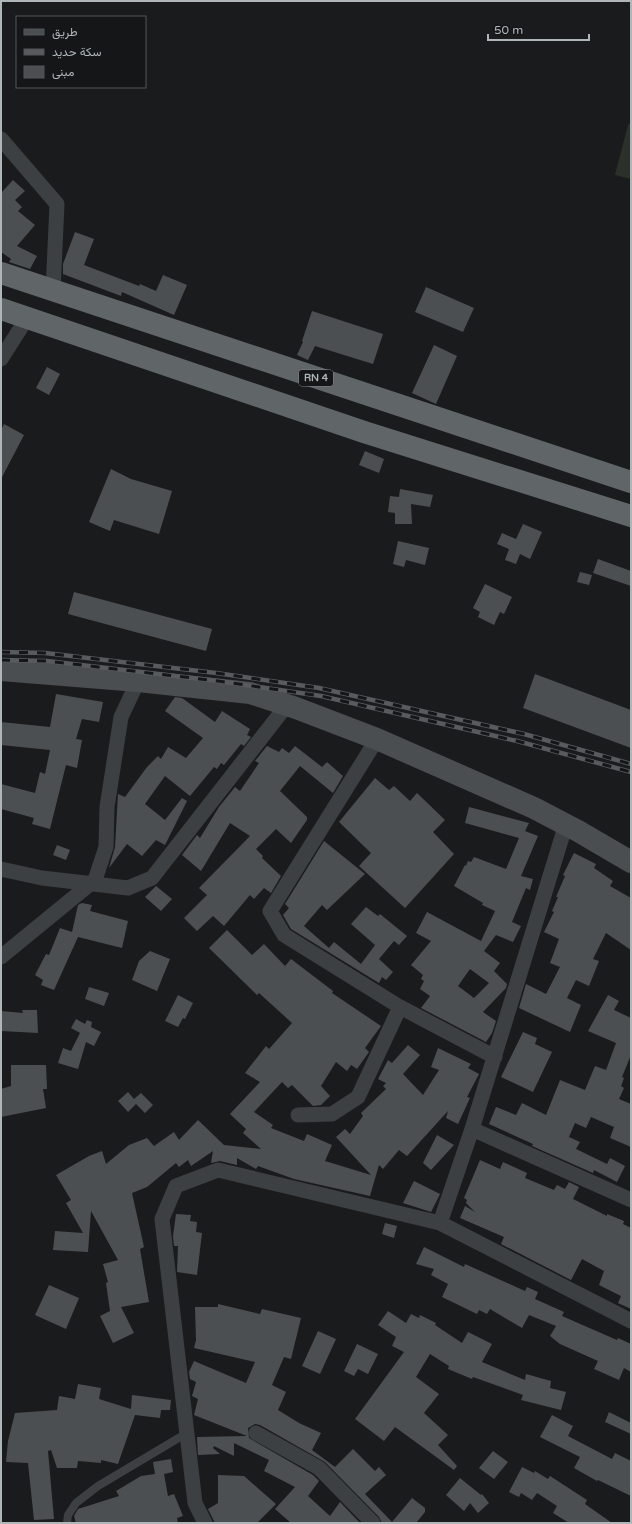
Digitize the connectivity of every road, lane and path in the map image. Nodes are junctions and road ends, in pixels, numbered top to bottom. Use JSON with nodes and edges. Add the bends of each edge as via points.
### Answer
{"nodes":[{"id":1,"x":1,"y":139,"type":"edge"},
{"id":2,"x":1,"y":273,"type":"edge"},
{"id":3,"x":53,"y":291,"type":"junction"},
{"id":4,"x":1,"y":309,"type":"edge"},
{"id":5,"x":27,"y":318,"type":"junction"},
{"id":6,"x":1,"y":360,"type":"edge"},
{"id":7,"x":631,"y":482,"type":"edge"},
{"id":8,"x":631,"y":516,"type":"edge"},
{"id":9,"x":1,"y":670,"type":"edge"},
{"id":10,"x":138,"y":681,"type":"junction"},
{"id":11,"x":287,"y":705,"type":"junction"},
{"id":12,"x":377,"y":740,"type":"junction"},
{"id":13,"x":566,"y":824,"type":"junction"},
{"id":14,"x":631,"y":862,"type":"edge"},
{"id":15,"x":1,"y":869,"type":"edge"},
{"id":16,"x":90,"y":884,"type":"junction"},
{"id":17,"x":1,"y":958,"type":"edge"},
{"id":18,"x":400,"y":1007,"type":"junction"},
{"id":19,"x":495,"y":1056,"type":"junction"},
{"id":20,"x":298,"y":1115,"type":"dead end"},
{"id":21,"x":472,"y":1129,"type":"junction"},
{"id":22,"x":631,"y":1200,"type":"edge"},
{"id":23,"x":440,"y":1223,"type":"junction"},
{"id":24,"x":631,"y":1321,"type":"edge"},
{"id":25,"x":187,"y":1433,"type":"junction"},
{"id":26,"x":256,"y":1434,"type":"dead end"},
{"id":27,"x":67,"y":1523,"type":"edge"},
{"id":28,"x":205,"y":1523,"type":"edge"},
{"id":29,"x":373,"y":1523,"type":"edge"}],
"edges":[{"from":1,"to":3,"type":"street","via":[[57,204]]},
{"from":2,"to":3,"type":"highway","number":"RN 4"},
{"from":3,"to":7,"type":"highway","number":"RN 4"},
{"from":4,"to":5,"type":"highway"},
{"from":5,"to":6,"type":"street"},
{"from":5,"to":8,"type":"highway","via":[[364,432]]},
{"from":9,"to":10,"type":"main road"},
{"from":10,"to":11,"type":"main road","via":[[250,694]]},
{"from":10,"to":16,"type":"street","via":[[121,717],[107,807],[106,847],[95,880]]},
{"from":11,"to":12,"type":"main road"},
{"from":11,"to":16,"type":"street","via":[[152,878],[128,888]]},
{"from":12,"to":13,"type":"main road"},
{"from":12,"to":18,"type":"street","via":[[270,911],[284,935]]},
{"from":13,"to":14,"type":"main road"},
{"from":13,"to":19,"type":"street"},
{"from":15,"to":16,"type":"street","via":[[42,878]]},
{"from":16,"to":17,"type":"street"},
{"from":18,"to":19,"type":"street"},
{"from":18,"to":20,"type":"street","via":[[358,1097],[332,1114]]},
{"from":19,"to":21,"type":"street"},
{"from":21,"to":22,"type":"street"},
{"from":21,"to":23,"type":"street"},
{"from":23,"to":24,"type":"street"},
{"from":23,"to":25,"type":"street","via":[[218,1170],[176,1186],[162,1219]]},
{"from":25,"to":27,"type":"lane","via":[[98,1486],[76,1503],[68,1515]]},
{"from":25,"to":28,"type":"street","via":[[195,1503]]},
{"from":26,"to":29,"type":"street","via":[[319,1468]]}]}
